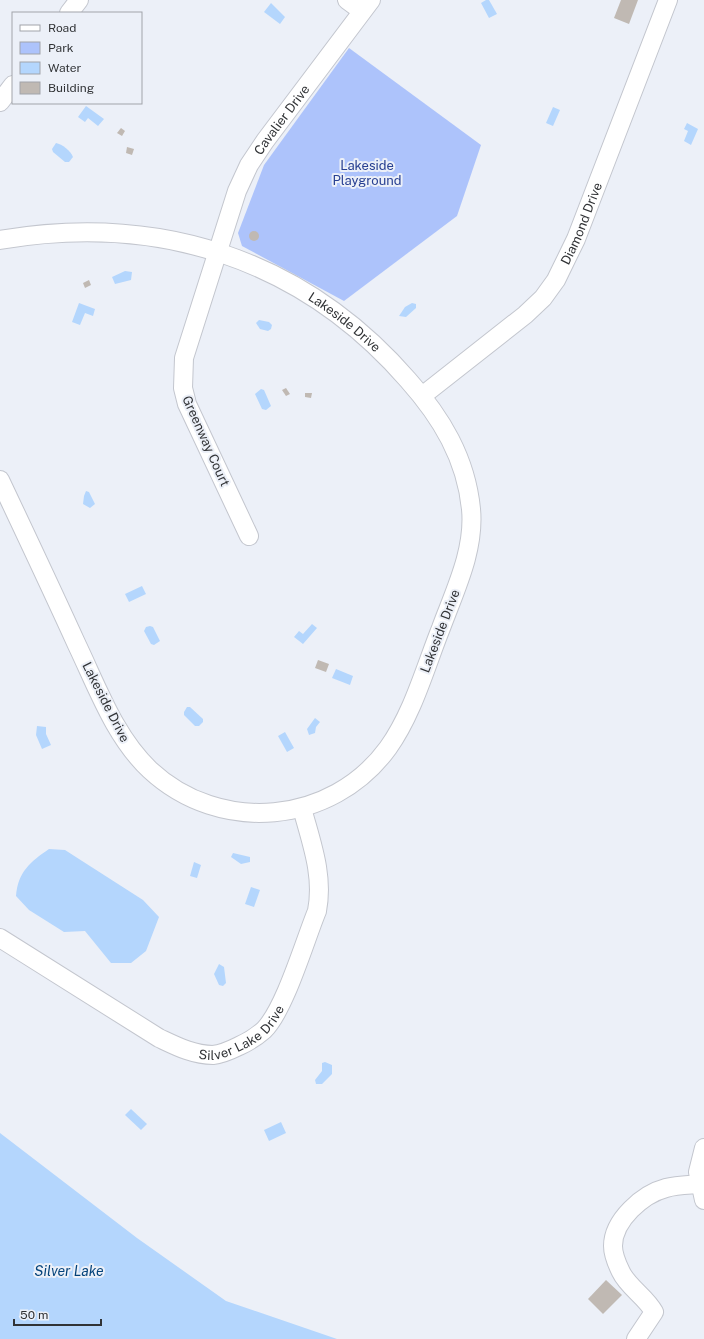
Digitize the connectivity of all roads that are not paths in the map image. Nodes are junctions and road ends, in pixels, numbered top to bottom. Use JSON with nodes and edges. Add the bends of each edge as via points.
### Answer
{"nodes":[{"id":1,"x":79,"y":0,"type":"edge"},
{"id":2,"x":347,"y":0,"type":"edge"},
{"id":3,"x":668,"y":0,"type":"edge"},
{"id":4,"x":366,"y":6,"type":"edge"},
{"id":5,"x":70,"y":12,"type":"edge"},
{"id":6,"x":12,"y":87,"type":"edge"},
{"id":7,"x":0,"y":102,"type":"edge"},
{"id":8,"x":0,"y":240,"type":"edge"},
{"id":9,"x":217,"y":252,"type":"junction"},
{"id":10,"x":422,"y":396,"type":"junction"},
{"id":11,"x":0,"y":480,"type":"edge"},
{"id":12,"x":249,"y":536,"type":"dead end"},
{"id":13,"x":302,"y":808,"type":"junction"},
{"id":14,"x":0,"y":938,"type":"edge"},
{"id":15,"x":704,"y":1148,"type":"edge"},
{"id":16,"x":702,"y":1192,"type":"edge"},
{"id":17,"x":636,"y":1339,"type":"edge"}],
"edges":[{"from":1,"to":5,"type":"street"},
{"from":2,"to":4,"type":"street"},
{"from":3,"to":10,"type":"street","name":"Diamond Drive","via":[[576,239],[556,280],[543,298],[524,315]]},
{"from":4,"to":9,"type":"street","name":"Cavalier Drive","via":[[264,141],[249,165],[237,191]]},
{"from":6,"to":7,"type":"street"},
{"from":8,"to":9,"type":"street","name":"Lakeside Drive","via":[[61,232],[125,233],[156,237]]},
{"from":9,"to":10,"type":"street","name":"Lakeside Drive","via":[[255,266],[295,287],[346,320],[372,342]]},
{"from":9,"to":12,"type":"street","name":"Greenway Court","via":[[185,352],[183,388],[187,404]]},
{"from":10,"to":13,"type":"street","name":"Lakeside Drive","via":[[455,448],[468,489],[472,512],[471,532],[460,578],[409,709],[386,750],[354,782],[332,796]]},
{"from":11,"to":13,"type":"street","name":"Lakeside Drive","via":[[110,715],[133,752],[170,787],[216,808],[260,815]]},
{"from":13,"to":14,"type":"street","name":"Silver Lake Drive","via":[[318,868],[317,911],[274,1016],[265,1029],[252,1040],[228,1052],[214,1055],[178,1048],[158,1038]]},
{"from":15,"to":16,"type":"street","via":[[698,1172]]},
{"from":16,"to":17,"type":"street","via":[[667,1188],[644,1199],[620,1224],[615,1235],[615,1260],[621,1274],[654,1312]]}]}
